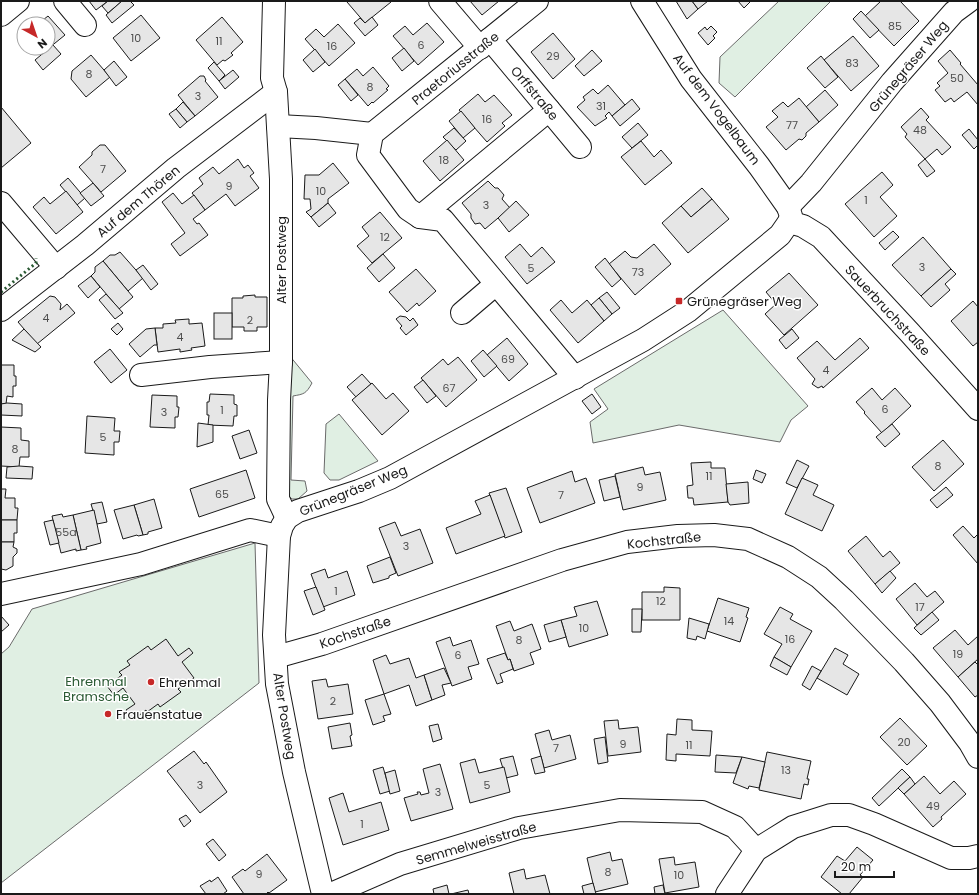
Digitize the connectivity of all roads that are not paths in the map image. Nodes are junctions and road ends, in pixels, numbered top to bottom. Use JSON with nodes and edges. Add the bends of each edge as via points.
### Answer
{"nodes":[{"id":1,"x":18,"y":1,"type":"edge"},
{"id":2,"x":65,"y":1,"type":"edge"},
{"id":3,"x":274,"y":1,"type":"edge"},
{"id":4,"x":440,"y":1,"type":"edge"},
{"id":5,"x":537,"y":1,"type":"edge"},
{"id":6,"x":642,"y":1,"type":"edge"},
{"id":7,"x":969,"y":1,"type":"edge"},
{"id":8,"x":1,"y":15,"type":"edge"},
{"id":9,"x":85,"y":25,"type":"dead end"},
{"id":10,"x":485,"y":44,"type":"junction"},
{"id":11,"x":276,"y":92,"type":"junction"},
{"id":12,"x":549,"y":110,"type":"junction"},
{"id":13,"x":278,"y":126,"type":"junction"},
{"id":14,"x":372,"y":134,"type":"junction"},
{"id":15,"x":580,"y":147,"type":"dead end"},
{"id":16,"x":1,"y":203,"type":"edge"},
{"id":17,"x":790,"y":215,"type":"junction"},
{"id":18,"x":420,"y":217,"type":"junction"},
{"id":19,"x":56,"y":268,"type":"junction"},
{"id":20,"x":496,"y":284,"type":"junction"},
{"id":21,"x":1,"y":310,"type":"edge"},
{"id":22,"x":462,"y":313,"type":"dead end"},
{"id":23,"x":281,"y":362,"type":"junction"},
{"id":24,"x":142,"y":375,"type":"dead end"},
{"id":25,"x":575,"y":378,"type":"junction"},
{"id":26,"x":978,"y":409,"type":"edge"},
{"id":27,"x":283,"y":527,"type":"junction"},
{"id":28,"x":1,"y":594,"type":"edge"},
{"id":29,"x":276,"y":657,"type":"junction"},
{"id":30,"x":978,"y":757,"type":"edge"},
{"id":31,"x":756,"y":850,"type":"junction"},
{"id":32,"x":978,"y":856,"type":"edge"},
{"id":33,"x":323,"y":894,"type":"edge"},
{"id":34,"x":331,"y":894,"type":"edge"},
{"id":35,"x":727,"y":894,"type":"edge"}],
"edges":[{"from":1,"to":8,"type":"street"},
{"from":2,"to":9,"type":"street"},
{"from":3,"to":11,"type":"street","name":"Alter Postweg","via":[[272,78]]},
{"from":4,"to":10,"type":"street","name":"Orffstraße"},
{"from":5,"to":10,"type":"street","name":"Praetoriusstraße"},
{"from":6,"to":17,"type":"street","name":"Auf dem Vogelbaum","via":[[691,79],[759,166]]},
{"from":7,"to":17,"type":"street","name":"Grünegräser Weg","via":[[954,12],[902,71],[811,183]]},
{"from":10,"to":12,"type":"street","name":"Orffstraße"},
{"from":10,"to":14,"type":"street","name":"Praetoriusstraße"},
{"from":11,"to":13,"type":"street","name":"Alter Postweg"},
{"from":11,"to":19,"type":"street","name":"Auf dem Thören","via":[[176,168]]},
{"from":12,"to":15,"type":"street","name":"Orffstraße"},
{"from":12,"to":18,"type":"street"},
{"from":13,"to":14,"type":"street"},
{"from":13,"to":23,"type":"street","name":"Alter Postweg","via":[[281,179]]},
{"from":14,"to":18,"type":"street","via":[[368,155],[408,209]]},
{"from":16,"to":19,"type":"street"},
{"from":17,"to":25,"type":"street","name":"Grünegräser Weg","via":[[775,240],[688,311]]},
{"from":17,"to":26,"type":"street","name":"Sauerbruchstraße","via":[[821,237]]},
{"from":18,"to":20,"type":"street","via":[[443,220]]},
{"from":19,"to":21,"type":"street","name":"Auf dem Thören"},
{"from":20,"to":22,"type":"street"},
{"from":20,"to":25,"type":"street"},
{"from":23,"to":24,"type":"street"},
{"from":23,"to":27,"type":"street","name":"Alter Postweg","via":[[278,499]]},
{"from":25,"to":27,"type":"street","name":"Grünegräser Weg","via":[[390,478],[298,511]]},
{"from":27,"to":28,"type":"street","via":[[250,530],[141,564]]},
{"from":27,"to":29,"type":"street","name":"Alter Postweg","via":[[274,635]]},
{"from":29,"to":30,"type":"street","name":"Kochstraße","via":[[322,644],[562,560],[627,542],[714,535],[748,539],[788,557],[819,577],[844,600],[940,703],[970,742]]},
{"from":29,"to":33,"type":"street","name":"Alter Postweg","via":[[277,684],[294,772]]},
{"from":31,"to":32,"type":"street","via":[[793,827],[831,815],[849,815],[951,858]]},
{"from":31,"to":34,"type":"street","name":"Semmelweisstraße","via":[[735,827],[702,812],[620,810],[519,828],[400,864]]},
{"from":31,"to":35,"type":"street"}]}
